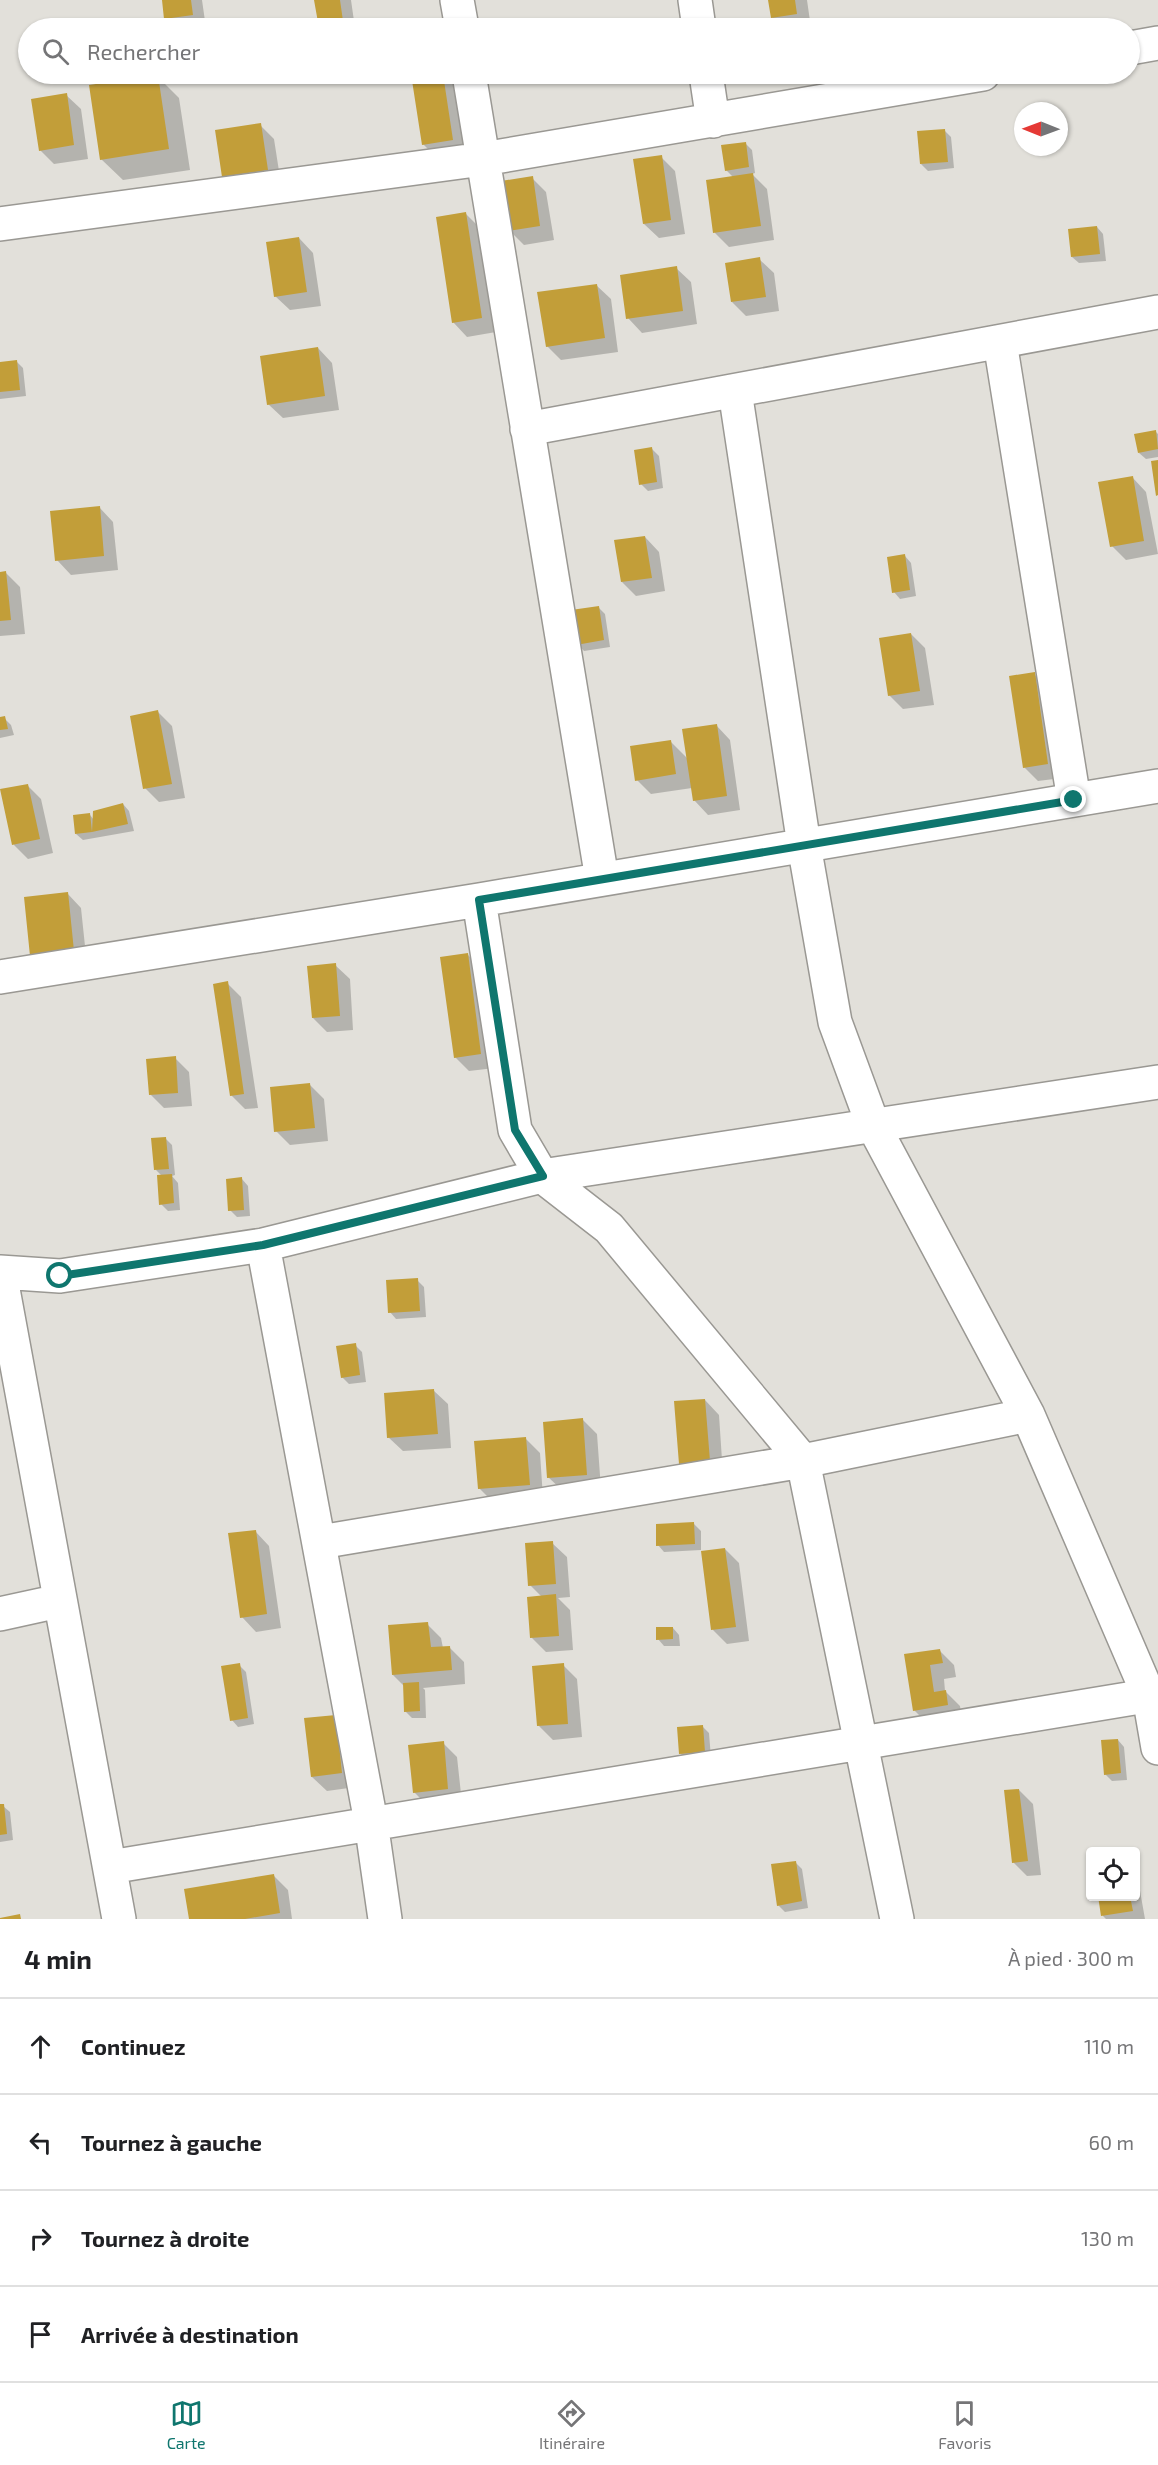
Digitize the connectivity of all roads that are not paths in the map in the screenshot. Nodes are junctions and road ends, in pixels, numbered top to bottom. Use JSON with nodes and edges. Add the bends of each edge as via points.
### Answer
{"nodes":[{"id":1,"x":457,"y":0,"type":"edge"},
{"id":2,"x":695,"y":0,"type":"edge"},
{"id":3,"x":460,"y":18,"type":"edge"},
{"id":4,"x":698,"y":18,"type":"edge"},
{"id":5,"x":1158,"y":43,"type":"edge"},
{"id":6,"x":1140,"y":46,"type":"edge"},
{"id":7,"x":471,"y":84,"type":"edge"},
{"id":8,"x":707,"y":84,"type":"edge"},
{"id":9,"x":926,"y":84,"type":"edge"},
{"id":10,"x":713,"y":121,"type":"junction"},
{"id":11,"x":483,"y":159,"type":"junction"},
{"id":12,"x":0,"y":224,"type":"edge"},
{"id":13,"x":1158,"y":312,"type":"edge"},
{"id":14,"x":1000,"y":342,"type":"junction"},
{"id":15,"x":735,"y":391,"type":"junction"},
{"id":16,"x":527,"y":429,"type":"junction"},
{"id":17,"x":1158,"y":786,"type":"edge"},
{"id":18,"x":1074,"y":800,"type":"junction"},
{"id":19,"x":804,"y":845,"type":"junction"},
{"id":20,"x":602,"y":879,"type":"junction"},
{"id":21,"x":479,"y":900,"type":"junction"},
{"id":22,"x":0,"y":977,"type":"edge"},
{"id":23,"x":1158,"y":1082,"type":"edge"},
{"id":24,"x":873,"y":1125,"type":"junction"},
{"id":25,"x":543,"y":1176,"type":"junction"},
{"id":26,"x":263,"y":1245,"type":"junction"},
{"id":27,"x":0,"y":1273,"type":"edge"},
{"id":28,"x":1028,"y":1415,"type":"junction"},
{"id":29,"x":803,"y":1461,"type":"junction"},
{"id":30,"x":320,"y":1542,"type":"junction"},
{"id":31,"x":59,"y":1600,"type":"junction"},
{"id":32,"x":0,"y":1614,"type":"edge"},
{"id":33,"x":1154,"y":1695,"type":"edge"},
{"id":34,"x":863,"y":1743,"type":"junction"},
{"id":35,"x":1158,"y":1748,"type":"edge"},
{"id":36,"x":371,"y":1822,"type":"junction"},
{"id":37,"x":110,"y":1867,"type":"junction"},
{"id":38,"x":119,"y":1919,"type":"edge"},
{"id":39,"x":385,"y":1919,"type":"edge"},
{"id":40,"x":897,"y":1919,"type":"edge"}],
"edges":[{"from":1,"to":3,"type":"street"},
{"from":2,"to":4,"type":"street"},
{"from":5,"to":6,"type":"street"},
{"from":7,"to":11,"type":"street"},
{"from":8,"to":10,"type":"street"},
{"from":9,"to":10,"type":"street"},
{"from":10,"to":11,"type":"street"},
{"from":11,"to":12,"type":"street"},
{"from":11,"to":16,"type":"street"},
{"from":13,"to":14,"type":"street"},
{"from":14,"to":15,"type":"street"},
{"from":14,"to":18,"type":"street"},
{"from":15,"to":16,"type":"street"},
{"from":15,"to":19,"type":"street"},
{"from":16,"to":20,"type":"street"},
{"from":17,"to":18,"type":"street"},
{"from":18,"to":19,"type":"street"},
{"from":19,"to":20,"type":"street"},
{"from":19,"to":24,"type":"street","via":[[835,1022]]},
{"from":20,"to":21,"type":"street"},
{"from":21,"to":22,"type":"street"},
{"from":21,"to":25,"type":"street","via":[[515,1130]]},
{"from":23,"to":24,"type":"street"},
{"from":24,"to":25,"type":"street"},
{"from":24,"to":28,"type":"street"},
{"from":25,"to":26,"type":"street"},
{"from":25,"to":29,"type":"street","via":[[609,1228]]},
{"from":26,"to":27,"type":"street","via":[[60,1276]]},
{"from":26,"to":30,"type":"street"},
{"from":27,"to":31,"type":"street"},
{"from":28,"to":29,"type":"street"},
{"from":28,"to":33,"type":"street"},
{"from":29,"to":30,"type":"street"},
{"from":29,"to":34,"type":"street"},
{"from":30,"to":36,"type":"street"},
{"from":31,"to":32,"type":"street"},
{"from":31,"to":37,"type":"street"},
{"from":33,"to":34,"type":"street"},
{"from":33,"to":35,"type":"street"},
{"from":34,"to":36,"type":"street"},
{"from":34,"to":40,"type":"street"},
{"from":36,"to":37,"type":"street"},
{"from":36,"to":39,"type":"street"},
{"from":37,"to":38,"type":"street"}]}
